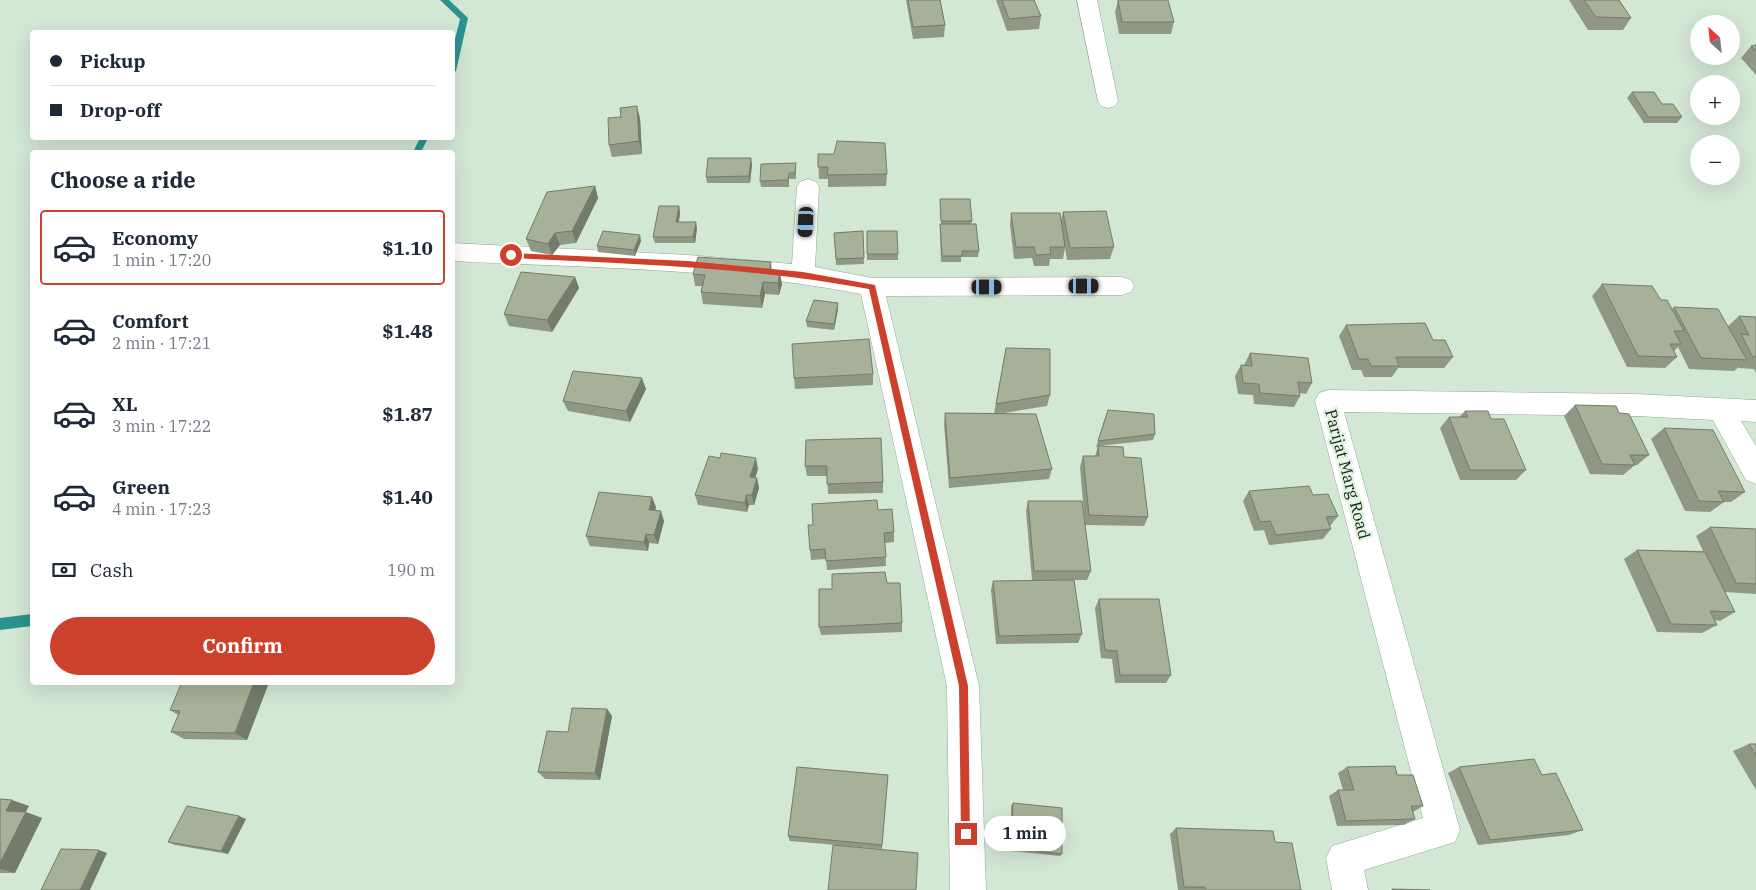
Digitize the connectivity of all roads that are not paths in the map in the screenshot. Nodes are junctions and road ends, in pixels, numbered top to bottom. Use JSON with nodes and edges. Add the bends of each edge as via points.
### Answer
{"nodes":[{"id":1,"x":1087,"y":0,"type":"edge"},
{"id":2,"x":1108,"y":101,"type":"dead end"},
{"id":3,"x":808,"y":187,"type":"dead end"},
{"id":4,"x":455,"y":252,"type":"edge"},
{"id":5,"x":803,"y":274,"type":"junction"},
{"id":6,"x":1122,"y":286,"type":"dead end"},
{"id":7,"x":872,"y":287,"type":"junction"},
{"id":8,"x":1721,"y":410,"type":"junction"},
{"id":9,"x":1756,"y":411,"type":"edge"},
{"id":10,"x":1756,"y":472,"type":"edge"},
{"id":11,"x":968,"y":890,"type":"edge"},
{"id":12,"x":1350,"y":890,"type":"edge"}],
"edges":[{"from":1,"to":2,"type":"street"},
{"from":3,"to":5,"type":"street"},
{"from":4,"to":5,"type":"street","via":[[688,264]]},
{"from":5,"to":7,"type":"street"},
{"from":6,"to":7,"type":"street"},
{"from":7,"to":11,"type":"street","via":[[963,686]]},
{"from":8,"to":9,"type":"street","name":"Parijat Marg Road"},
{"from":8,"to":10,"type":"street"},
{"from":8,"to":12,"type":"street","name":"Parijat Marg Road","via":[[1636,405],[1328,401],[1443,830],[1344,858]]}]}
